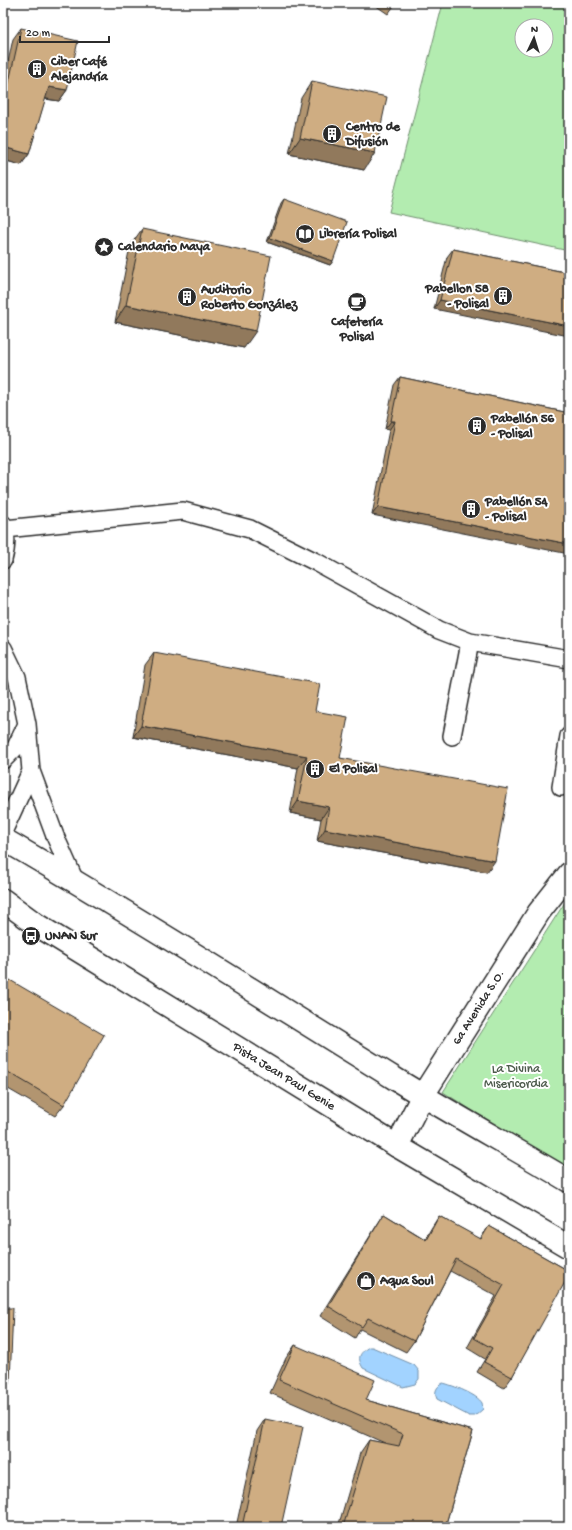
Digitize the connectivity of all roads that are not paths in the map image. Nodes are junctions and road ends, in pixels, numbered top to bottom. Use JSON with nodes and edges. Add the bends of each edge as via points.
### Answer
{"nodes":[{"id":1,"x":4,"y":527,"type":"edge"},
{"id":2,"x":3,"y":560,"type":"edge"},
{"id":3,"x":470,"y":642,"type":"junction"},
{"id":4,"x":3,"y":648,"type":"edge"},
{"id":5,"x":569,"y":659,"type":"edge"},
{"id":6,"x":27,"y":724,"type":"junction"},
{"id":7,"x":452,"y":736,"type":"dead end"},
{"id":8,"x":569,"y":736,"type":"edge"},
{"id":9,"x":3,"y":760,"type":"edge"},
{"id":10,"x":31,"y":771,"type":"junction"},
{"id":11,"x":561,"y":787,"type":"dead end"},
{"id":12,"x":3,"y":832,"type":"edge"},
{"id":13,"x":3,"y":839,"type":"edge"},
{"id":14,"x":569,"y":874,"type":"edge"},
{"id":15,"x":75,"y":880,"type":"junction"},
{"id":16,"x":3,"y":900,"type":"edge"},
{"id":17,"x":423,"y":1095,"type":"junction"},
{"id":18,"x":397,"y":1146,"type":"junction"},
{"id":19,"x":569,"y":1181,"type":"edge"},
{"id":20,"x":569,"y":1247,"type":"edge"}],
"edges":[{"from":1,"to":2,"type":"lane"},
{"from":1,"to":3,"type":"lane","via":[[184,511],[250,530],[439,630]]},
{"from":3,"to":5,"type":"lane"},
{"from":3,"to":7,"type":"lane"},
{"from":4,"to":6,"type":"lane","via":[[17,676]]},
{"from":6,"to":9,"type":"lane","via":[[16,747]]},
{"from":6,"to":10,"type":"lane"},
{"from":8,"to":11,"type":"lane"},
{"from":10,"to":12,"type":"lane"},
{"from":10,"to":15,"type":"lane","via":[[55,836]]},
{"from":13,"to":15,"type":"main road"},
{"from":14,"to":17,"type":"main road","name":"6a Avenida S.O.","via":[[539,912]]},
{"from":15,"to":17,"type":"main road"},
{"from":16,"to":18,"type":"main road","name":"Pista Jean Paul Genie","via":[[37,925]]},
{"from":17,"to":18,"type":"main road","name":"6a Avenida S.O."},
{"from":17,"to":19,"type":"main road"},
{"from":18,"to":20,"type":"main road","name":"Pista Jean Paul Genie"}]}
